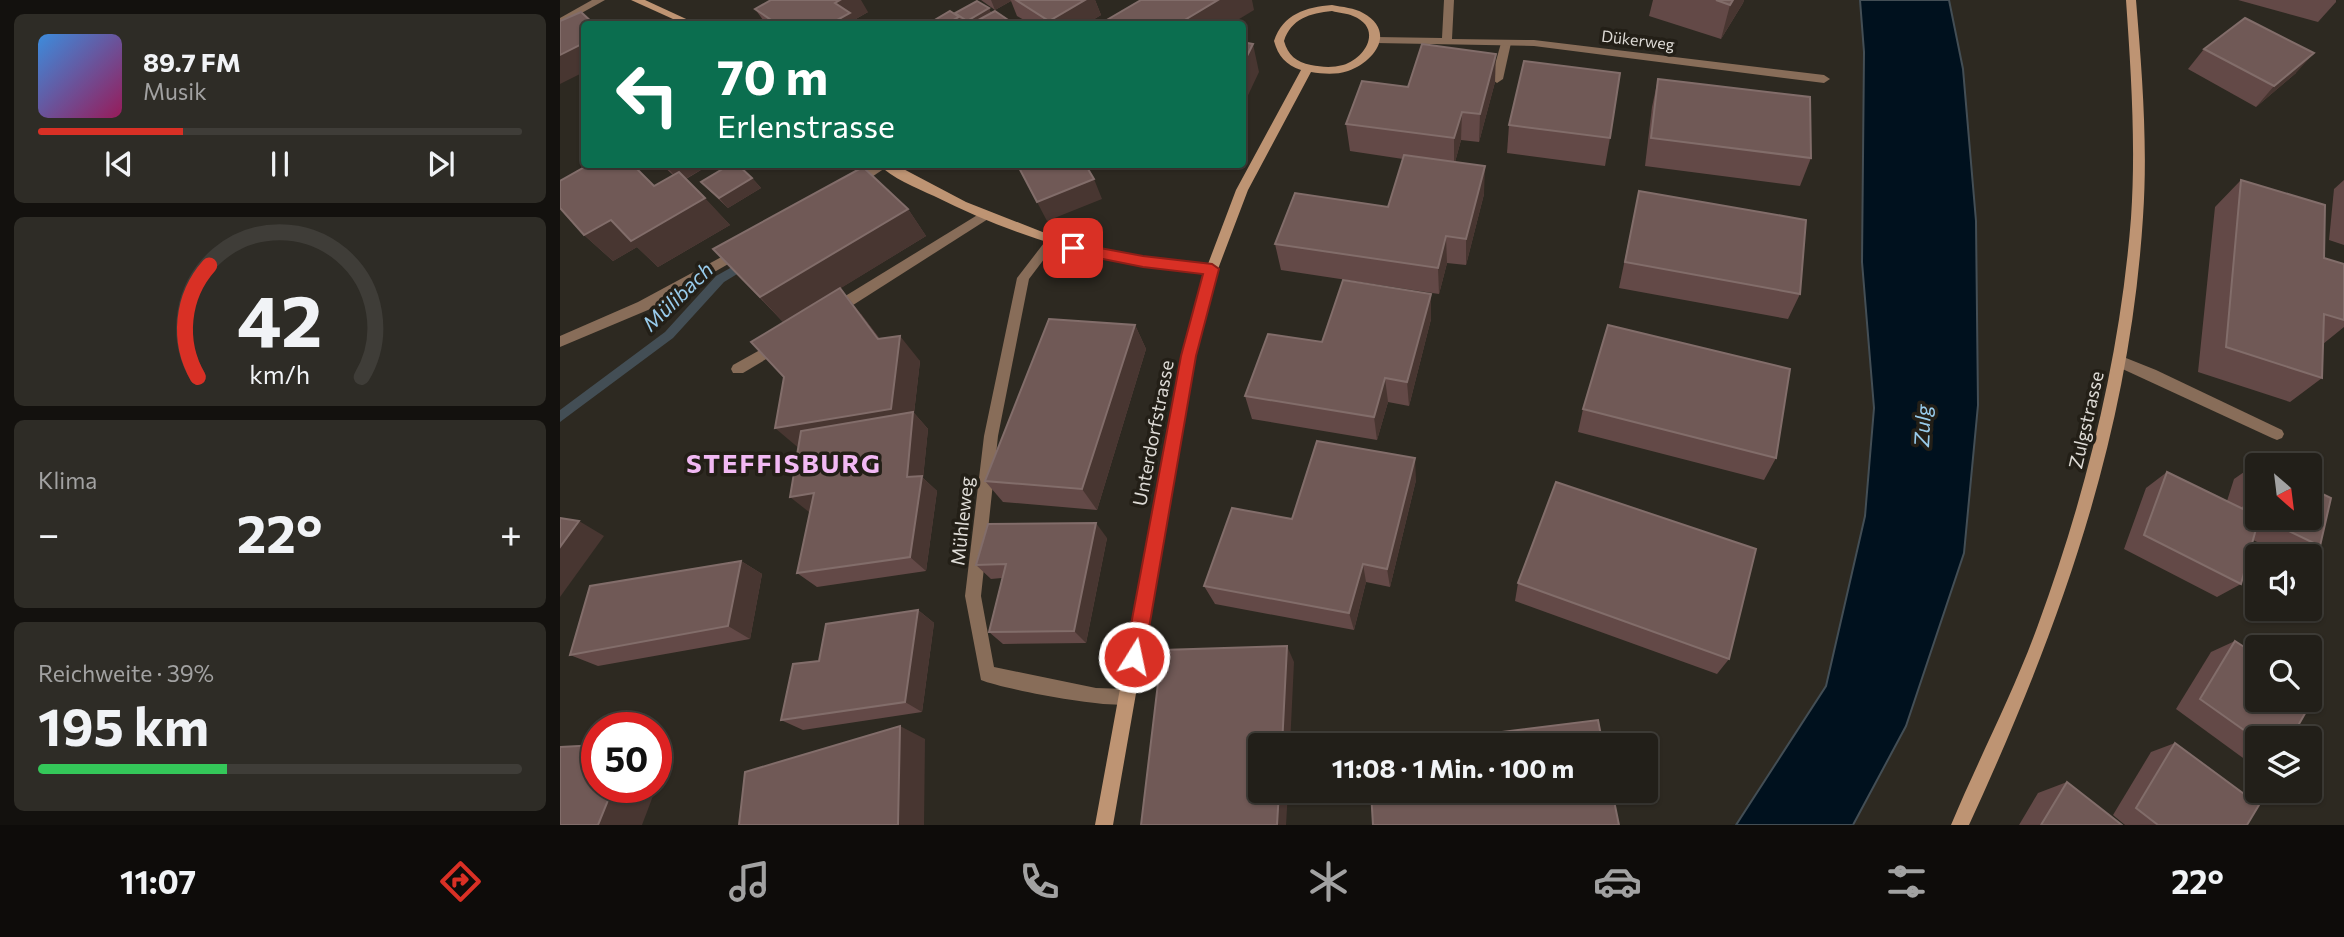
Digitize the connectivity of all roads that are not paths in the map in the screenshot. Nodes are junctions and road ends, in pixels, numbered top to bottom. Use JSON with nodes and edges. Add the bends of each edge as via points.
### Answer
{"nodes":[{"id":1,"x":600,"y":0,"type":"edge"},
{"id":2,"x":636,"y":0,"type":"edge"},
{"id":3,"x":1449,"y":0,"type":"edge"},
{"id":4,"x":2131,"y":0,"type":"edge"},
{"id":5,"x":1298,"y":3,"type":"dead end"},
{"id":6,"x":1307,"y":12,"type":"junction"},
{"id":7,"x":685,"y":21,"type":"edge"},
{"id":8,"x":560,"y":22,"type":"edge"},
{"id":9,"x":1377,"y":40,"type":"junction"},
{"id":10,"x":1447,"y":42,"type":"junction"},
{"id":11,"x":1506,"y":43,"type":"junction"},
{"id":12,"x":1307,"y":69,"type":"junction"},
{"id":13,"x":1497,"y":79,"type":"edge"},
{"id":14,"x":1824,"y":79,"type":"dead end"},
{"id":15,"x":880,"y":168,"type":"edge"},
{"id":16,"x":891,"y":168,"type":"edge"},
{"id":17,"x":846,"y":188,"type":"edge"},
{"id":18,"x":984,"y":216,"type":"junction"},
{"id":19,"x":1051,"y":242,"type":"junction"},
{"id":20,"x":750,"y":246,"type":"edge"},
{"id":21,"x":1212,"y":269,"type":"junction"},
{"id":22,"x":820,"y":318,"type":"edge"},
{"id":23,"x":785,"y":340,"type":"edge"},
{"id":24,"x":560,"y":342,"type":"edge"},
{"id":25,"x":2121,"y":362,"type":"junction"},
{"id":26,"x":738,"y":369,"type":"dead end"},
{"id":27,"x":2277,"y":434,"type":"dead end"},
{"id":28,"x":1127,"y":697,"type":"junction"},
{"id":29,"x":1104,"y":825,"type":"edge"},
{"id":30,"x":1960,"y":825,"type":"edge"}],
"edges":[{"from":1,"to":8,"type":"street"},
{"from":2,"to":7,"type":"street"},
{"from":3,"to":10,"type":"street"},
{"from":4,"to":25,"type":"street","name":"Zulgstrasse","via":[[2139,166],[2132,286]]},
{"from":5,"to":6,"type":"street"},
{"from":6,"to":9,"type":"street","via":[[1332,8],[1355,12],[1372,24]]},
{"from":6,"to":12,"type":"street","via":[[1287,24],[1279,41],[1286,58]]},
{"from":9,"to":10,"type":"street","name":"Dükerweg"},
{"from":9,"to":12,"type":"street","via":[[1373,50],[1353,65]]},
{"from":10,"to":11,"type":"street","name":"Dükerweg"},
{"from":11,"to":13,"type":"street"},
{"from":11,"to":14,"type":"street","name":"Dükerweg"},
{"from":12,"to":21,"type":"street","name":"Unterdorfstrasse","via":[[1242,190]]},
{"from":15,"to":17,"type":"street"},
{"from":16,"to":18,"type":"street"},
{"from":18,"to":19,"type":"street"},
{"from":18,"to":22,"type":"street"},
{"from":19,"to":21,"type":"street","via":[[1094,254]]},
{"from":19,"to":28,"type":"street","name":"Mühleweg","via":[[1023,278],[991,436],[973,596],[987,674],[1096,696]]},
{"from":20,"to":24,"type":"street","via":[[643,306]]},
{"from":21,"to":28,"type":"street","name":"Unterdorfstrasse","via":[[1188,356]]},
{"from":23,"to":26,"type":"street"},
{"from":25,"to":27,"type":"street"},
{"from":25,"to":30,"type":"street","name":"Zulgstrasse","via":[[2077,541],[1998,747]]},
{"from":28,"to":29,"type":"street","name":"Unterdorfstrasse"}]}
